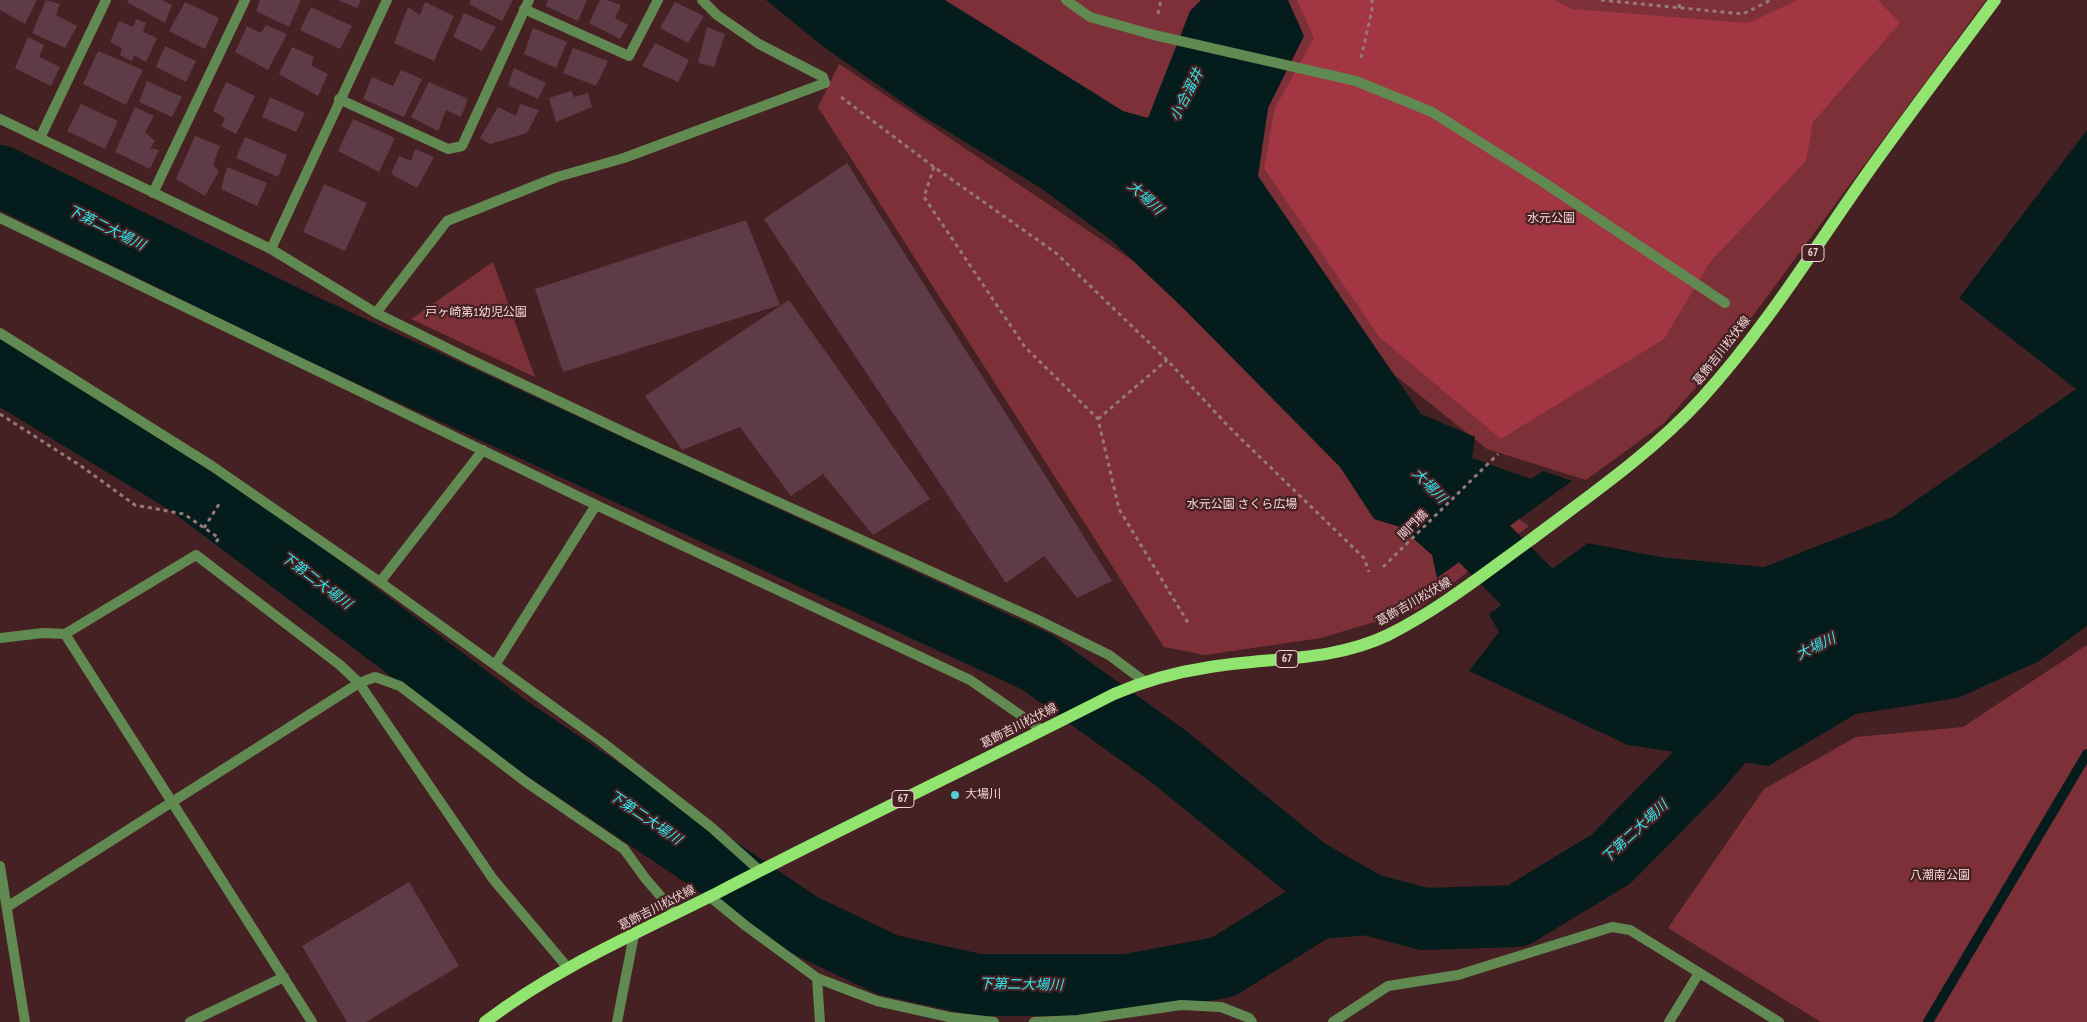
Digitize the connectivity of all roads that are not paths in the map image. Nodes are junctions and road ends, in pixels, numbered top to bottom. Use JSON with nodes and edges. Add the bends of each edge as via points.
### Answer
{"nodes":[{"id":1,"x":106,"y":0,"type":"edge"},
{"id":2,"x":245,"y":0,"type":"edge"},
{"id":3,"x":387,"y":0,"type":"edge"},
{"id":4,"x":658,"y":0,"type":"edge"},
{"id":5,"x":702,"y":0,"type":"edge"},
{"id":6,"x":1066,"y":0,"type":"edge"},
{"id":7,"x":1995,"y":0,"type":"edge"},
{"id":8,"x":527,"y":5,"type":"edge"},
{"id":9,"x":339,"y":99,"type":"junction"},
{"id":10,"x":0,"y":119,"type":"edge"},
{"id":11,"x":40,"y":138,"type":"junction"},
{"id":12,"x":152,"y":193,"type":"junction"},
{"id":13,"x":0,"y":218,"type":"edge"},
{"id":14,"x":271,"y":249,"type":"junction"},
{"id":15,"x":1725,"y":303,"type":"dead end"},
{"id":16,"x":376,"y":313,"type":"junction"},
{"id":17,"x":0,"y":333,"type":"edge"},
{"id":18,"x":483,"y":450,"type":"junction"},
{"id":19,"x":596,"y":505,"type":"junction"},
{"id":20,"x":380,"y":582,"type":"junction"},
{"id":21,"x":65,"y":634,"type":"junction"},
{"id":22,"x":0,"y":638,"type":"edge"},
{"id":23,"x":494,"y":665,"type":"junction"},
{"id":24,"x":1144,"y":681,"type":"junction"},
{"id":25,"x":358,"y":683,"type":"junction"},
{"id":26,"x":1045,"y":729,"type":"junction"},
{"id":27,"x":172,"y":802,"type":"junction"},
{"id":28,"x":0,"y":866,"type":"edge"},
{"id":29,"x":759,"y":870,"type":"junction"},
{"id":30,"x":714,"y":894,"type":"junction"},
{"id":31,"x":7,"y":907,"type":"junction"},
{"id":32,"x":675,"y":914,"type":"junction"},
{"id":33,"x":634,"y":935,"type":"junction"},
{"id":34,"x":568,"y":968,"type":"junction"},
{"id":35,"x":1699,"y":973,"type":"junction"},
{"id":36,"x":284,"y":977,"type":"junction"},
{"id":37,"x":817,"y":978,"type":"junction"},
{"id":38,"x":949,"y":1019,"type":"edge"},
{"id":39,"x":1078,"y":1021,"type":"edge"},
{"id":40,"x":26,"y":1022,"type":"edge"},
{"id":41,"x":190,"y":1022,"type":"edge"},
{"id":42,"x":312,"y":1022,"type":"edge"},
{"id":43,"x":485,"y":1022,"type":"edge"},
{"id":44,"x":617,"y":1022,"type":"edge"},
{"id":45,"x":820,"y":1022,"type":"edge"},
{"id":46,"x":994,"y":1022,"type":"edge"},
{"id":47,"x":1034,"y":1022,"type":"edge"},
{"id":48,"x":1252,"y":1022,"type":"edge"},
{"id":49,"x":1333,"y":1022,"type":"edge"},
{"id":50,"x":1668,"y":1022,"type":"edge"},
{"id":51,"x":1779,"y":1022,"type":"edge"}],
"edges":[{"from":1,"to":11,"type":"street"},
{"from":2,"to":12,"type":"street"},
{"from":3,"to":9,"type":"street"},
{"from":4,"to":8,"type":"street","via":[[629,56]]},
{"from":5,"to":16,"type":"street","via":[[759,44],[822,77],[826,84],[624,158],[557,177],[447,221]]},
{"from":6,"to":15,"type":"street","via":[[1090,17],[1154,35],[1356,81],[1432,112]]},
{"from":7,"to":24,"type":"main road","name":"葛飾吉川松伏線","number":"67","via":[[1746,344],[1701,399],[1606,484],[1452,598],[1386,636],[1330,654],[1210,666]]},
{"from":8,"to":9,"type":"street","via":[[462,146],[448,149]]},
{"from":9,"to":14,"type":"street"},
{"from":10,"to":11,"type":"street"},
{"from":11,"to":12,"type":"street"},
{"from":12,"to":14,"type":"street"},
{"from":13,"to":18,"type":"street"},
{"from":14,"to":16,"type":"street"},
{"from":16,"to":24,"type":"street","via":[[639,439],[1044,623],[1109,655]]},
{"from":17,"to":20,"type":"street","via":[[212,466]]},
{"from":18,"to":19,"type":"street"},
{"from":18,"to":20,"type":"street"},
{"from":19,"to":23,"type":"street"},
{"from":19,"to":26,"type":"street","via":[[970,680]]},
{"from":20,"to":23,"type":"street"},
{"from":21,"to":22,"type":"street"},
{"from":21,"to":25,"type":"street","via":[[196,555],[340,665]]},
{"from":21,"to":27,"type":"street"},
{"from":23,"to":29,"type":"street","via":[[610,748],[712,827]]},
{"from":24,"to":26,"type":"main road","name":"葛飾吉川松伏線","number":"67"},
{"from":25,"to":27,"type":"street"},
{"from":25,"to":32,"type":"street","via":[[375,677],[400,686],[526,782],[624,849]]},
{"from":25,"to":34,"type":"street","via":[[493,879]]},
{"from":26,"to":29,"type":"main road","name":"葛飾吉川松伏線","number":"67"},
{"from":27,"to":31,"type":"street"},
{"from":27,"to":36,"type":"street"},
{"from":28,"to":31,"type":"street"},
{"from":29,"to":30,"type":"main road","name":"葛飾吉川松伏線","number":"67"},
{"from":30,"to":32,"type":"main road","name":"葛飾吉川松伏線","number":"67"},
{"from":30,"to":37,"type":"street","via":[[746,926]]},
{"from":31,"to":40,"type":"street"},
{"from":32,"to":33,"type":"main road","name":"葛飾吉川松伏線","number":"67"},
{"from":33,"to":34,"type":"main road","name":"葛飾吉川松伏線","number":"67"},
{"from":33,"to":44,"type":"street"},
{"from":34,"to":43,"type":"main road","name":"葛飾吉川松伏線","number":"67"},
{"from":35,"to":49,"type":"street","via":[[1630,930],[1612,927],[1458,975],[1388,986]]},
{"from":35,"to":50,"type":"street"},
{"from":35,"to":51,"type":"street"},
{"from":36,"to":41,"type":"street"},
{"from":36,"to":42,"type":"street"},
{"from":37,"to":38,"type":"street","via":[[877,1000]]},
{"from":37,"to":45,"type":"street"},
{"from":38,"to":46,"type":"street"},
{"from":39,"to":47,"type":"street"},
{"from":39,"to":48,"type":"street","via":[[1182,1005],[1221,1007]]}]}
